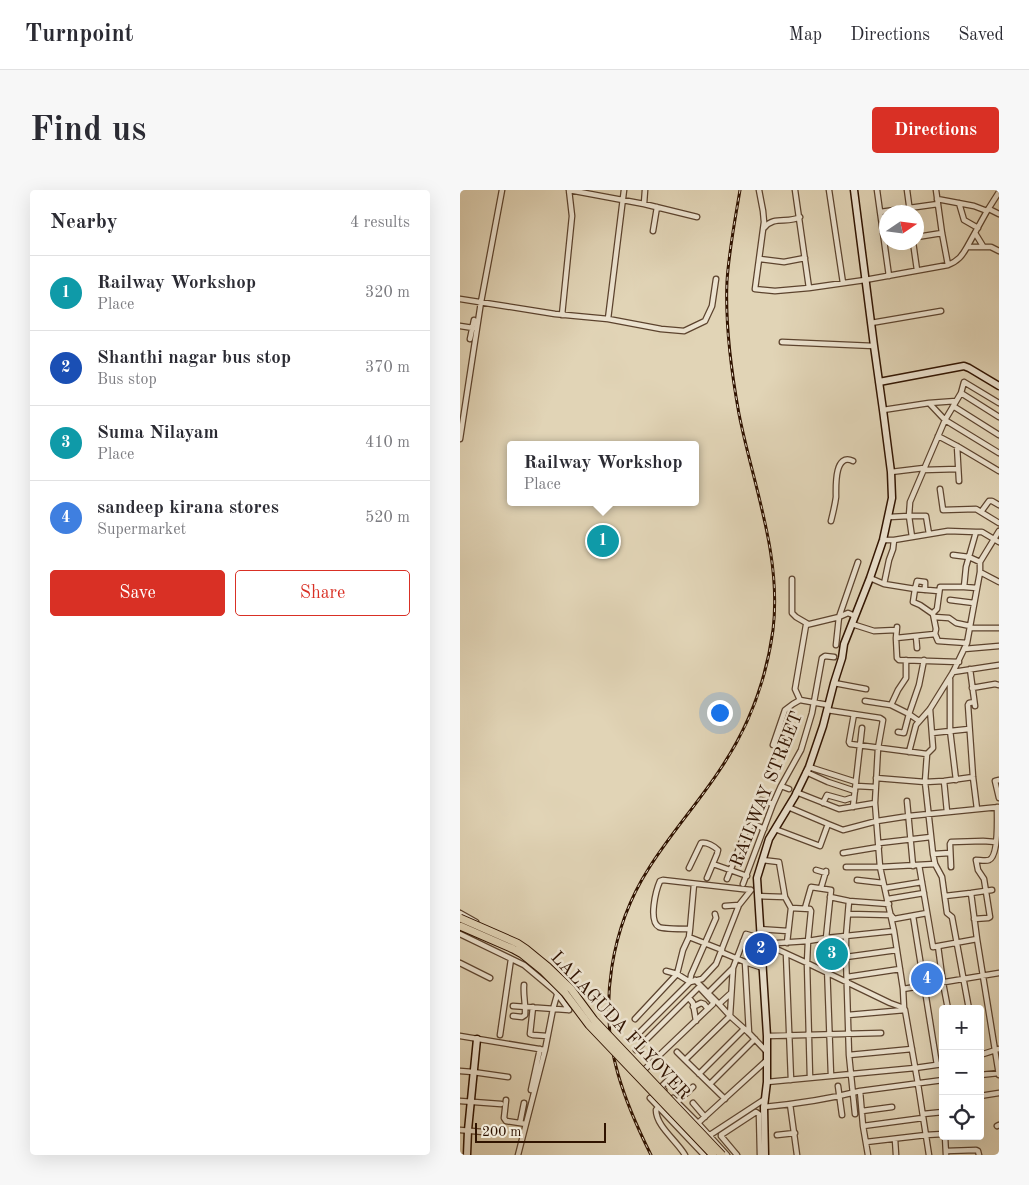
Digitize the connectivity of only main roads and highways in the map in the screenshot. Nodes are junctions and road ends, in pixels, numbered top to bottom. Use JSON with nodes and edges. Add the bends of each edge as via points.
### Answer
{"nodes":[{"id":1,"x":854,"y":190,"type":"edge"},
{"id":2,"x":879,"y":382,"type":"junction"},
{"id":3,"x":999,"y":386,"type":"edge"},
{"id":4,"x":460,"y":918,"type":"edge"},
{"id":5,"x":460,"y":926,"type":"edge"},
{"id":6,"x":477,"y":1039,"type":"road end"},
{"id":7,"x":467,"y":1155,"type":"edge"},
{"id":8,"x":713,"y":1155,"type":"edge"},
{"id":9,"x":722,"y":1155,"type":"edge"},
{"id":10,"x":765,"y":1155,"type":"edge"}],
"edges":[{"from":1,"to":2,"type":"main road"},
{"from":2,"to":3,"type":"main road","via":[[964,366]]},
{"from":2,"to":10,"type":"main road","via":[[892,498],[884,540],[844,644],[808,770],[769,838],[754,889],[758,896],[767,1036]]},
{"from":4,"to":9,"type":"main road","name":"LALAGUDA FLYOVER","bridge":true,"via":[[517,944],[548,967]]},
{"from":5,"to":8,"type":"main road","name":"LALAGUDA FLYOVER","bridge":true,"via":[[514,949],[543,971],[589,1025]]},
{"from":6,"to":7,"type":"main road"}]}
